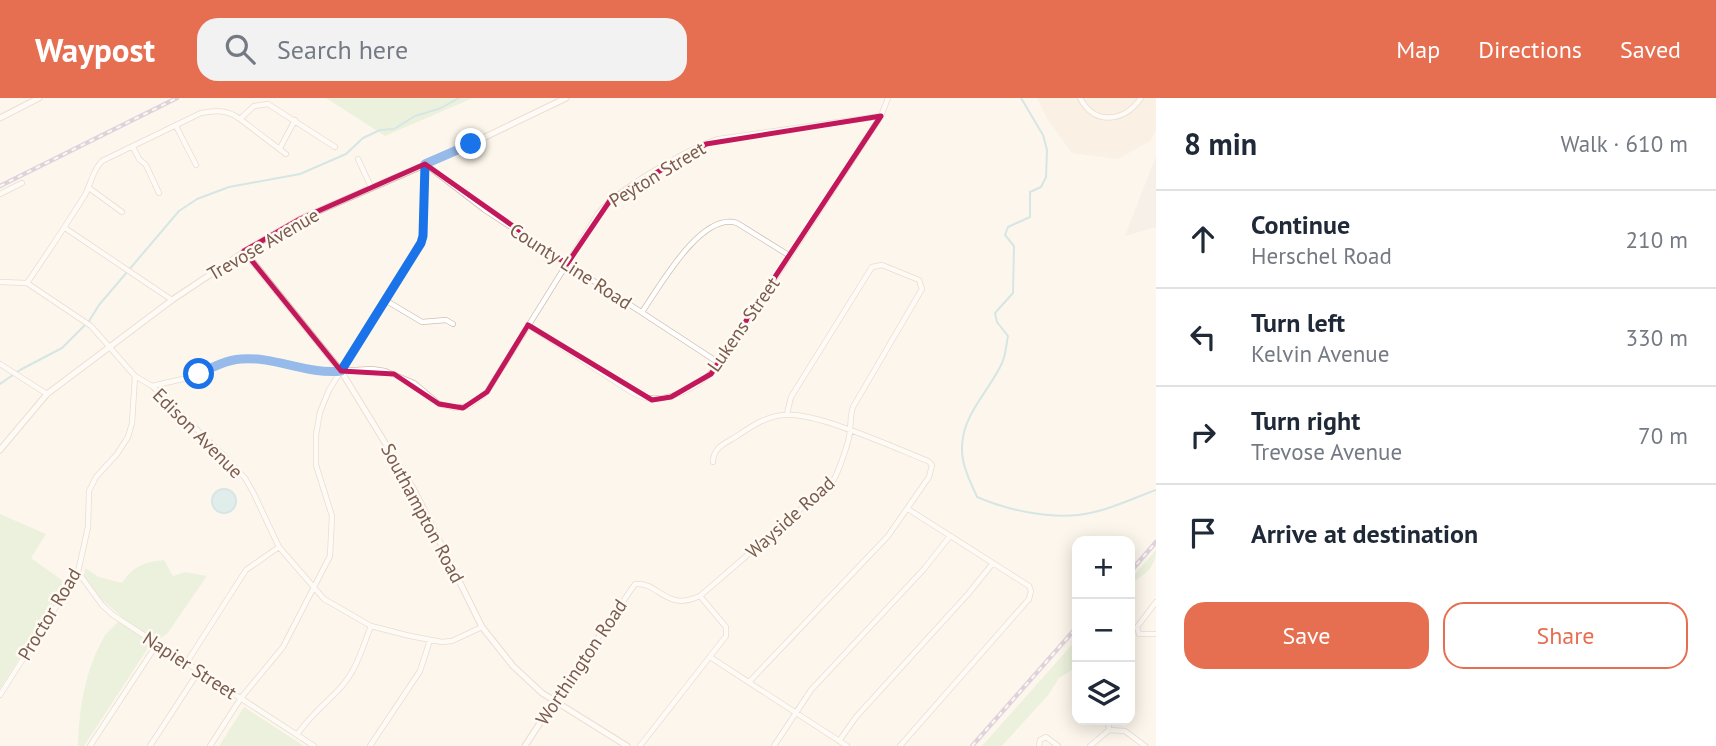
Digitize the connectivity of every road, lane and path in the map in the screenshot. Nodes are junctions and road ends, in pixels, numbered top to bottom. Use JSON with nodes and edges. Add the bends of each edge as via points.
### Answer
{"nodes":[{"id":1,"x":39,"y":98,"type":"edge"},
{"id":2,"x":566,"y":98,"type":"edge"},
{"id":3,"x":888,"y":98,"type":"edge"},
{"id":4,"x":1080,"y":98,"type":"edge"},
{"id":5,"x":1141,"y":98,"type":"edge"},
{"id":6,"x":881,"y":116,"type":"junction"},
{"id":7,"x":0,"y":118,"type":"edge"},
{"id":8,"x":240,"y":119,"type":"junction"},
{"id":9,"x":295,"y":120,"type":"junction"},
{"id":10,"x":176,"y":126,"type":"junction"},
{"id":11,"x":133,"y":147,"type":"junction"},
{"id":12,"x":335,"y":147,"type":"dead end"},
{"id":13,"x":280,"y":148,"type":"junction"},
{"id":14,"x":286,"y":154,"type":"dead end"},
{"id":15,"x":358,"y":159,"type":"dead end"},
{"id":16,"x":425,"y":164,"type":"junction"},
{"id":17,"x":195,"y":165,"type":"dead end"},
{"id":18,"x":22,"y":184,"type":"dead end"},
{"id":19,"x":371,"y":187,"type":"junction"},
{"id":20,"x":89,"y":188,"type":"junction"},
{"id":21,"x":159,"y":193,"type":"dead end"},
{"id":22,"x":0,"y":194,"type":"edge"},
{"id":23,"x":122,"y":212,"type":"dead end"},
{"id":24,"x":65,"y":228,"type":"junction"},
{"id":25,"x":244,"y":251,"type":"junction"},
{"id":26,"x":790,"y":256,"type":"junction"},
{"id":27,"x":567,"y":264,"type":"junction"},
{"id":28,"x":0,"y":282,"type":"edge"},
{"id":29,"x":27,"y":283,"type":"junction"},
{"id":30,"x":172,"y":300,"type":"junction"},
{"id":31,"x":385,"y":300,"type":"junction"},
{"id":32,"x":642,"y":313,"type":"junction"},
{"id":33,"x":453,"y":324,"type":"dead end"},
{"id":34,"x":528,"y":325,"type":"junction"},
{"id":35,"x":111,"y":348,"type":"junction"},
{"id":36,"x":719,"y":363,"type":"junction"},
{"id":37,"x":0,"y":364,"type":"edge"},
{"id":38,"x":341,"y":371,"type":"junction"},
{"id":39,"x":135,"y":376,"type":"junction"},
{"id":40,"x":152,"y":386,"type":"junction"},
{"id":41,"x":47,"y":394,"type":"junction"},
{"id":42,"x":787,"y":414,"type":"junction"},
{"id":43,"x":850,"y":431,"type":"junction"},
{"id":44,"x":0,"y":450,"type":"edge"},
{"id":45,"x":713,"y":462,"type":"dead end"},
{"id":46,"x":908,"y":509,"type":"junction"},
{"id":47,"x":950,"y":536,"type":"junction"},
{"id":48,"x":279,"y":547,"type":"junction"},
{"id":49,"x":993,"y":563,"type":"junction"},
{"id":50,"x":78,"y":572,"type":"junction"},
{"id":51,"x":314,"y":588,"type":"junction"},
{"id":52,"x":700,"y":596,"type":"junction"},
{"id":53,"x":1156,"y":602,"type":"edge"},
{"id":54,"x":371,"y":626,"type":"junction"},
{"id":55,"x":482,"y":627,"type":"junction"},
{"id":56,"x":1156,"y":634,"type":"edge"},
{"id":57,"x":430,"y":640,"type":"junction"},
{"id":58,"x":157,"y":644,"type":"junction"},
{"id":59,"x":710,"y":657,"type":"junction"},
{"id":60,"x":187,"y":662,"type":"junction"},
{"id":61,"x":199,"y":671,"type":"junction"},
{"id":62,"x":750,"y":682,"type":"junction"},
{"id":63,"x":0,"y":695,"type":"edge"},
{"id":64,"x":241,"y":698,"type":"junction"},
{"id":65,"x":555,"y":701,"type":"junction"},
{"id":66,"x":795,"y":713,"type":"junction"},
{"id":67,"x":1108,"y":725,"type":"edge"},
{"id":68,"x":1109,"y":730,"type":"junction"},
{"id":69,"x":297,"y":735,"type":"junction"},
{"id":70,"x":839,"y":741,"type":"junction"},
{"id":71,"x":90,"y":746,"type":"edge"},
{"id":72,"x":150,"y":746,"type":"edge"},
{"id":73,"x":210,"y":746,"type":"edge"},
{"id":74,"x":314,"y":746,"type":"edge"},
{"id":75,"x":370,"y":746,"type":"edge"},
{"id":76,"x":525,"y":746,"type":"edge"},
{"id":77,"x":627,"y":746,"type":"edge"},
{"id":78,"x":640,"y":746,"type":"edge"},
{"id":79,"x":774,"y":746,"type":"edge"},
{"id":80,"x":847,"y":746,"type":"edge"},
{"id":81,"x":900,"y":746,"type":"edge"},
{"id":82,"x":1039,"y":746,"type":"edge"},
{"id":83,"x":1058,"y":746,"type":"edge"},
{"id":84,"x":1090,"y":746,"type":"edge"},
{"id":85,"x":1144,"y":746,"type":"edge"}],
"edges":[{"from":1,"to":7,"type":"street"},
{"from":2,"to":16,"type":"street","name":"Trevose Avenue"},
{"from":3,"to":6,"type":"street","name":"Lukens Street"},
{"from":4,"to":5,"type":"street","via":[[1096,115],[1112,118],[1128,113]]},
{"from":6,"to":26,"type":"street","name":"Lukens Street"},
{"from":6,"to":27,"type":"street","name":"Peyton Street","via":[[706,144],[611,199]]},
{"from":8,"to":9,"type":"street","via":[[264,103]]},
{"from":8,"to":10,"type":"street","via":[[214,111]]},
{"from":8,"to":13,"type":"street"},
{"from":9,"to":12,"type":"street"},
{"from":9,"to":13,"type":"street"},
{"from":10,"to":11,"type":"street"},
{"from":10,"to":17,"type":"street"},
{"from":11,"to":20,"type":"street","via":[[102,161]]},
{"from":11,"to":21,"type":"street"},
{"from":13,"to":14,"type":"street"},
{"from":15,"to":19,"type":"street"},
{"from":16,"to":19,"type":"street","name":"Trevose Avenue"},
{"from":16,"to":27,"type":"street","name":"County Line Road"},
{"from":16,"to":31,"type":"street","via":[[423,236]]},
{"from":18,"to":22,"type":"street"},
{"from":19,"to":25,"type":"street","name":"Trevose Avenue"},
{"from":20,"to":23,"type":"street"},
{"from":20,"to":24,"type":"street"},
{"from":24,"to":29,"type":"street"},
{"from":24,"to":30,"type":"street"},
{"from":25,"to":30,"type":"street","name":"Trevose Avenue"},
{"from":25,"to":38,"type":"street","name":"Southampton Road"},
{"from":26,"to":32,"type":"street","via":[[737,223],[719,222],[685,251]]},
{"from":26,"to":36,"type":"street","name":"Lukens Street"},
{"from":27,"to":32,"type":"street","name":"County Line Road"},
{"from":27,"to":34,"type":"street","name":"Peyton Street"},
{"from":28,"to":29,"type":"street"},
{"from":29,"to":35,"type":"street","name":"Edison Avenue","via":[[88,324]]},
{"from":30,"to":35,"type":"street","name":"Trevose Avenue"},
{"from":31,"to":33,"type":"street","via":[[422,322],[446,320]]},
{"from":31,"to":38,"type":"street"},
{"from":32,"to":36,"type":"street","name":"County Line Road"},
{"from":34,"to":36,"type":"street","name":"Lukens Street","via":[[647,400],[671,397],[711,374]]},
{"from":34,"to":38,"type":"street","name":"Peyton Street","via":[[486,392],[470,406],[439,404],[414,383],[394,374],[372,369]]},
{"from":35,"to":39,"type":"street","name":"Edison Avenue"},
{"from":35,"to":41,"type":"street","name":"Trevose Avenue"},
{"from":37,"to":41,"type":"street"},
{"from":38,"to":40,"type":"street","via":[[320,372],[242,359]]},
{"from":38,"to":51,"type":"street","via":[[320,412],[316,435],[316,465],[333,533],[330,556]]},
{"from":38,"to":55,"type":"street","name":"Southampton Road","via":[[413,488]]},
{"from":39,"to":40,"type":"street","name":"Edison Avenue"},
{"from":39,"to":50,"type":"street","name":"Proctor Road","via":[[128,437],[89,491],[88,527]]},
{"from":40,"to":48,"type":"street","name":"Edison Avenue","via":[[245,478]]},
{"from":41,"to":44,"type":"street","name":"Trevose Avenue"},
{"from":42,"to":43,"type":"street"},
{"from":42,"to":43,"type":"street","name":"Wayside Road","via":[[791,397],[872,267],[883,265],[922,282],[922,289],[853,407]]},
{"from":42,"to":45,"type":"street","via":[[748,427],[719,447]]},
{"from":43,"to":46,"type":"street","via":[[932,466]]},
{"from":43,"to":52,"type":"street","name":"Wayside Road","via":[[833,481]]},
{"from":46,"to":47,"type":"street"},
{"from":46,"to":62,"type":"street"},
{"from":47,"to":49,"type":"street"},
{"from":47,"to":66,"type":"street"},
{"from":48,"to":51,"type":"street","name":"Edison Avenue"},
{"from":48,"to":60,"type":"street","via":[[246,570]]},
{"from":49,"to":70,"type":"street"},
{"from":49,"to":81,"type":"street","via":[[1029,586],[1031,597]]},
{"from":50,"to":58,"type":"street","name":"Napier Street","via":[[102,606]]},
{"from":50,"to":63,"type":"street","name":"Proctor Road"},
{"from":51,"to":54,"type":"street","name":"Edison Avenue","via":[[324,599]]},
{"from":51,"to":64,"type":"street","via":[[283,648]]},
{"from":52,"to":59,"type":"street","via":[[727,629]]},
{"from":52,"to":65,"type":"street","name":"Worthington Road","via":[[675,601],[635,584]]},
{"from":53,"to":56,"type":"street","via":[[1137,627],[1139,634]]},
{"from":54,"to":57,"type":"street","name":"Edison Avenue"},
{"from":54,"to":69,"type":"street","via":[[353,671]]},
{"from":55,"to":57,"type":"street","name":"Edison Avenue","via":[[452,641]]},
{"from":55,"to":65,"type":"street","name":"Southampton Road","via":[[513,666]]},
{"from":57,"to":75,"type":"street","via":[[420,671]]},
{"from":58,"to":60,"type":"street","name":"Napier Street"},
{"from":58,"to":71,"type":"street"},
{"from":59,"to":62,"type":"street"},
{"from":59,"to":78,"type":"street"},
{"from":60,"to":61,"type":"street","name":"Napier Street"},
{"from":61,"to":64,"type":"street","name":"Napier Street"},
{"from":61,"to":72,"type":"street"},
{"from":62,"to":66,"type":"street"},
{"from":64,"to":69,"type":"street","name":"Napier Street"},
{"from":64,"to":73,"type":"street"},
{"from":65,"to":76,"type":"street","name":"Worthington Road"},
{"from":65,"to":77,"type":"street","name":"Southampton Road"},
{"from":66,"to":70,"type":"street"},
{"from":66,"to":79,"type":"street"},
{"from":67,"to":68,"type":"street"},
{"from":68,"to":84,"type":"street"},
{"from":68,"to":85,"type":"street","via":[[1125,731]]},
{"from":69,"to":74,"type":"street","name":"Napier Street"},
{"from":70,"to":80,"type":"street"},
{"from":82,"to":83,"type":"street","via":[[1046,737]]}]}
